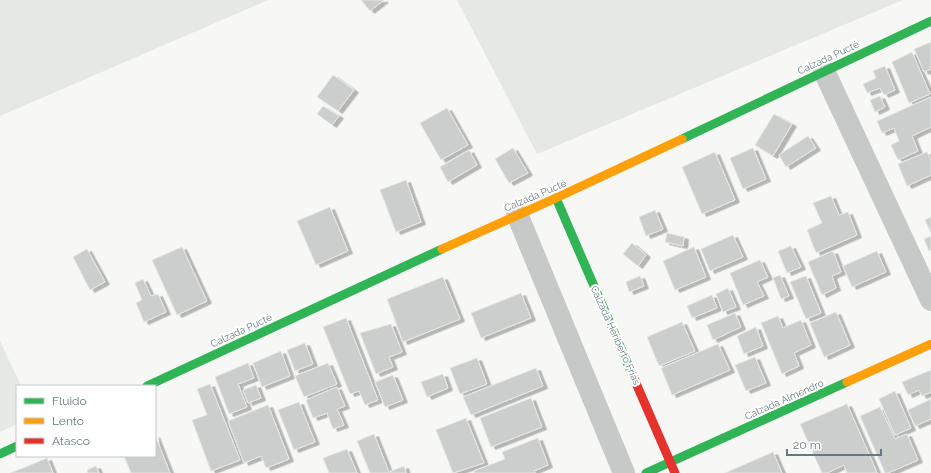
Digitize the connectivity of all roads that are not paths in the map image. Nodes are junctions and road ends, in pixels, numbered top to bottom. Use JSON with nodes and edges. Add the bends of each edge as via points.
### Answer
{"nodes":[{"id":1,"x":931,"y":21,"type":"edge"},
{"id":2,"x":824,"y":71,"type":"junction"},
{"id":3,"x":556,"y":198,"type":"junction"},
{"id":4,"x":517,"y":214,"type":"junction"},
{"id":5,"x":931,"y":300,"type":"edge"},
{"id":6,"x":931,"y":344,"type":"edge"},
{"id":7,"x":149,"y":385,"type":"edge"},
{"id":8,"x":16,"y":446,"type":"edge"},
{"id":9,"x":0,"y":454,"type":"edge"},
{"id":10,"x":671,"y":461,"type":"junction"},
{"id":11,"x":624,"y":473,"type":"edge"},
{"id":12,"x":646,"y":473,"type":"edge"},
{"id":13,"x":675,"y":473,"type":"edge"}],
"edges":[{"from":1,"to":2,"type":"street","name":"Calzada Pucté"},
{"from":2,"to":3,"type":"street","name":"Calzada Pucté"},
{"from":2,"to":5,"type":"street"},
{"from":3,"to":4,"type":"street","name":"Calzada Pucté"},
{"from":3,"to":10,"type":"street","name":"Calzada Heriberto Frías"},
{"from":4,"to":7,"type":"street","name":"Calzada Pucté"},
{"from":4,"to":11,"type":"street"},
{"from":6,"to":10,"type":"street","name":"Calzada Almendro"},
{"from":8,"to":9,"type":"street"},
{"from":10,"to":12,"type":"street","name":"Calzada Almendro"},
{"from":10,"to":13,"type":"street","name":"Calzada Heriberto Frías"}]}
